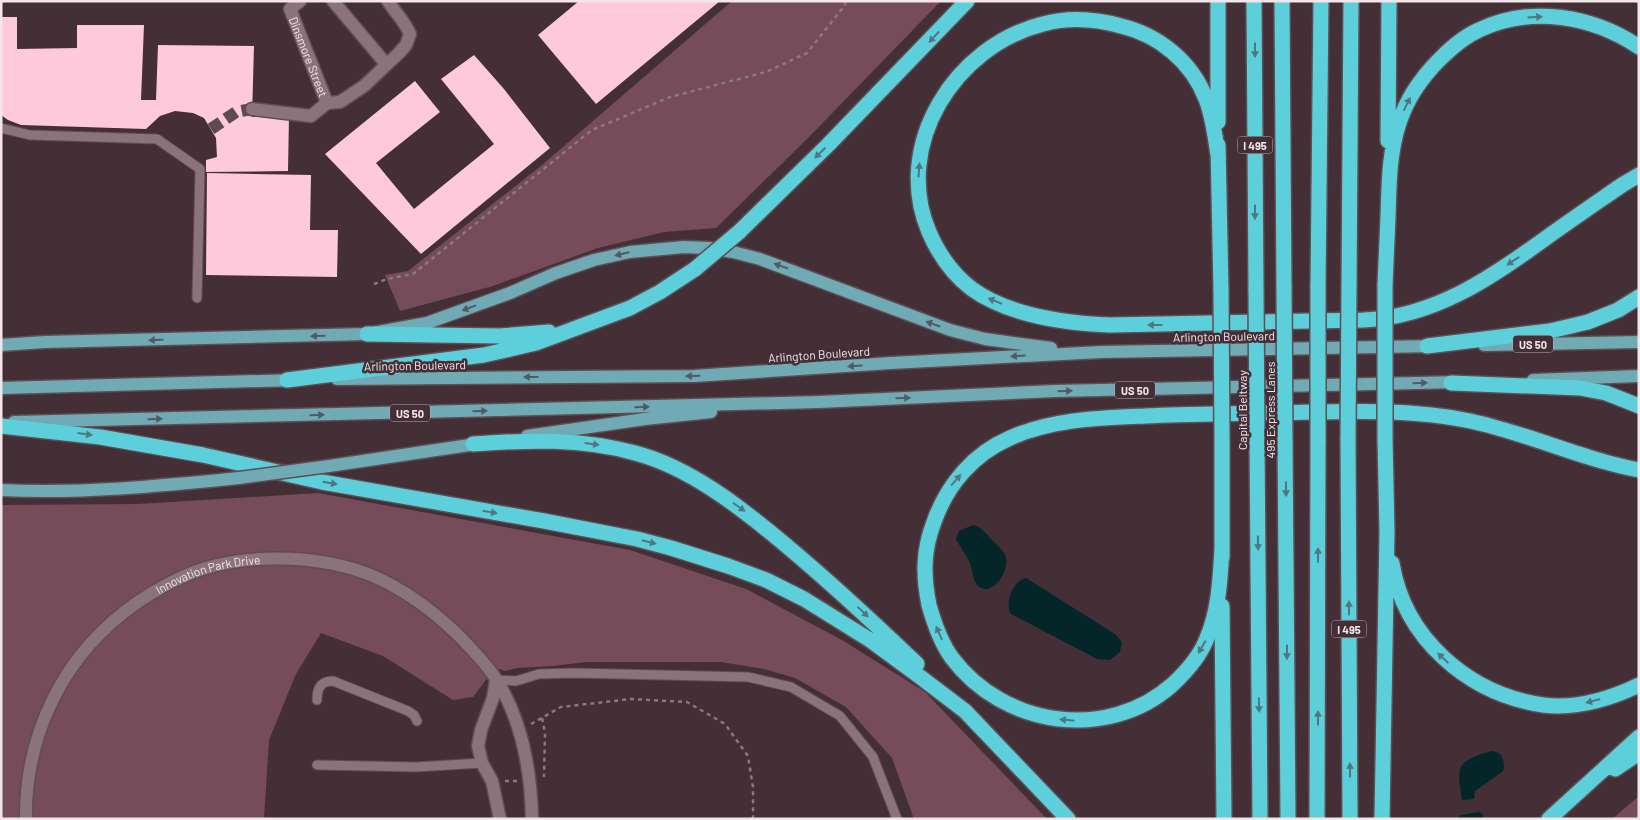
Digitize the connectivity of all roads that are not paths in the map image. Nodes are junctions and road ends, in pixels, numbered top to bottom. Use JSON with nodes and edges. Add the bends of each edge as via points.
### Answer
{"nodes":[{"id":1,"x":300,"y":1,"type":"edge"},
{"id":2,"x":333,"y":1,"type":"edge"},
{"id":3,"x":388,"y":1,"type":"edge"},
{"id":4,"x":967,"y":1,"type":"edge"},
{"id":5,"x":1218,"y":1,"type":"edge"},
{"id":6,"x":1254,"y":1,"type":"edge"},
{"id":7,"x":1282,"y":1,"type":"edge"},
{"id":8,"x":1321,"y":1,"type":"edge"},
{"id":9,"x":1351,"y":1,"type":"edge"},
{"id":10,"x":1389,"y":1,"type":"edge"},
{"id":11,"x":1639,"y":47,"type":"edge"},
{"id":12,"x":386,"y":64,"type":"junction"},
{"id":13,"x":327,"y":103,"type":"junction"},
{"id":14,"x":252,"y":109,"type":"tunnel mouth"},
{"id":15,"x":1,"y":128,"type":"edge"},
{"id":16,"x":1218,"y":155,"type":"junction"},
{"id":17,"x":1639,"y":175,"type":"edge"},
{"id":18,"x":1387,"y":237,"type":"junction"},
{"id":19,"x":1639,"y":297,"type":"edge"},
{"id":20,"x":197,"y":298,"type":"dead end"},
{"id":21,"x":568,"y":330,"type":"junction"},
{"id":22,"x":367,"y":334,"type":"junction"},
{"id":23,"x":1,"y":340,"type":"edge"},
{"id":24,"x":45,"y":342,"type":"junction"},
{"id":25,"x":1639,"y":342,"type":"edge"},
{"id":26,"x":1,"y":345,"type":"edge"},
{"id":27,"x":1427,"y":346,"type":"junction"},
{"id":28,"x":1101,"y":352,"type":"junction"},
{"id":29,"x":1639,"y":376,"type":"edge"},
{"id":30,"x":287,"y":380,"type":"junction"},
{"id":31,"x":1451,"y":383,"type":"junction"},
{"id":32,"x":1,"y":388,"type":"edge"},
{"id":33,"x":819,"y":402,"type":"junction"},
{"id":34,"x":1639,"y":406,"type":"edge"},
{"id":35,"x":1,"y":424,"type":"edge"},
{"id":36,"x":473,"y":444,"type":"junction"},
{"id":37,"x":1639,"y":470,"type":"edge"},
{"id":38,"x":1,"y":492,"type":"edge"},
{"id":39,"x":1387,"y":532,"type":"junction"},
{"id":40,"x":1222,"y":549,"type":"junction"},
{"id":41,"x":496,"y":680,"type":"junction"},
{"id":42,"x":1639,"y":685,"type":"edge"},
{"id":43,"x":317,"y":700,"type":"dead end"},
{"id":44,"x":965,"y":711,"type":"junction"},
{"id":45,"x":417,"y":721,"type":"dead end"},
{"id":46,"x":1639,"y":737,"type":"edge"},
{"id":47,"x":1639,"y":753,"type":"edge"},
{"id":48,"x":496,"y":762,"type":"dead end"},
{"id":49,"x":482,"y":763,"type":"junction"},
{"id":50,"x":317,"y":765,"type":"dead end"},
{"id":51,"x":1562,"y":806,"type":"junction"},
{"id":52,"x":26,"y":819,"type":"edge"},
{"id":53,"x":500,"y":819,"type":"edge"},
{"id":54,"x":532,"y":819,"type":"edge"},
{"id":55,"x":896,"y":819,"type":"edge"},
{"id":56,"x":1068,"y":819,"type":"edge"},
{"id":57,"x":1224,"y":819,"type":"edge"},
{"id":58,"x":1260,"y":819,"type":"edge"},
{"id":59,"x":1288,"y":819,"type":"edge"},
{"id":60,"x":1318,"y":819,"type":"edge"},
{"id":61,"x":1350,"y":819,"type":"edge"},
{"id":62,"x":1382,"y":819,"type":"edge"},
{"id":63,"x":1549,"y":819,"type":"edge"}],
"edges":[{"from":1,"to":13,"type":"street","name":"Dinsmore Street","via":[[290,9]]},
{"from":2,"to":12,"type":"street"},
{"from":3,"to":12,"type":"street","name":"Dinsmore Street","via":[[410,34],[399,53]]},
{"from":4,"to":21,"type":"highway","one_way":true,"bridge":true,"via":[[828,145],[739,232],[695,269],[630,308]]},
{"from":5,"to":16,"type":"highway"},
{"from":6,"to":58,"type":"highway","name":"Capital Beltway","number":"I 495","one_way":true,"bridge":true},
{"from":7,"to":59,"type":"highway","name":"495 Express Lanes","number":"I 495","one_way":true,"bridge":true},
{"from":60,"to":8,"type":"highway","number":"I 495","one_way":true,"bridge":true},
{"from":61,"to":9,"type":"highway","number":"I 495","one_way":true,"bridge":true},
{"from":10,"to":18,"type":"highway"},
{"from":18,"to":11,"type":"highway","one_way":true,"via":[[1389,165],[1399,122],[1408,100],[1432,66],[1462,40],[1502,22],[1549,16],[1604,27]]},
{"from":12,"to":13,"type":"street","name":"Dinsmore Street","via":[[364,86],[340,102]]},
{"from":13,"to":14,"type":"street","via":[[311,116]]},
{"from":15,"to":20,"type":"lane","via":[[30,135],[157,139],[200,168]]},
{"from":17,"to":16,"type":"highway","one_way":true,"via":[[1471,288],[1420,311],[1364,320],[1109,325],[1078,323],[1017,310],[972,289],[945,262],[925,222],[920,198],[918,175],[927,128],[949,88],[965,69],[1001,40],[1044,23],[1078,19],[1102,21],[1150,36],[1168,48],[1190,71],[1206,99]]},
{"from":16,"to":40,"type":"highway","bridge":true},
{"from":18,"to":39,"type":"highway","bridge":true},
{"from":19,"to":27,"type":"highway","via":[[1588,322],[1550,331]]},
{"from":21,"to":22,"type":"highway","via":[[500,336]]},
{"from":21,"to":30,"type":"highway","via":[[536,343],[484,355]]},
{"from":22,"to":24,"type":"main road","one_way":true},
{"from":28,"to":22,"type":"main road","one_way":true,"via":[[985,340],[911,317],[760,259],[709,248],[684,247],[630,252],[594,260],[427,323]]},
{"from":23,"to":24,"type":"main road"},
{"from":24,"to":26,"type":"main road"},
{"from":25,"to":27,"type":"main road","name":"Arlington Boulevard","number":"US 50"},
{"from":27,"to":28,"type":"main road","name":"Arlington Boulevard","number":"US 50"},
{"from":28,"to":30,"type":"main road","name":"Arlington Boulevard","number":"US 50","one_way":true,"via":[[694,376]]},
{"from":29,"to":31,"type":"main road","number":"US 50"},
{"from":30,"to":32,"type":"main road","name":"Arlington Boulevard","number":"US 50"},
{"from":33,"to":31,"type":"main road","number":"US 50","one_way":true,"via":[[1055,391]]},
{"from":31,"to":34,"type":"highway","via":[[1580,388],[1606,393]]},
{"from":35,"to":33,"type":"main road","number":"US 50","one_way":true},
{"from":33,"to":36,"type":"main road","via":[[646,419]]},
{"from":35,"to":44,"type":"highway","one_way":true,"via":[[136,442],[322,482],[544,521],[671,548],[751,574],[804,599],[870,640]]},
{"from":36,"to":38,"type":"main road","bridge":true,"via":[[239,478],[146,487]]},
{"from":36,"to":44,"type":"highway","one_way":true,"via":[[538,440],[603,445],[663,463],[698,481],[740,507],[816,570]]},
{"from":40,"to":37,"type":"highway","one_way":true,"via":[[1215,613],[1206,641],[1194,661],[1180,678],[1145,704],[1120,715],[1095,720],[1078,721],[1029,713],[1000,700],[980,686],[951,657],[939,635],[926,590],[924,570],[931,529],[941,503],[969,465],[987,450],[1010,438],[1071,421],[1191,414],[1416,413],[1497,428]]},
{"from":42,"to":39,"type":"highway","one_way":true,"via":[[1588,703],[1544,705],[1502,694],[1469,678],[1437,652],[1410,616],[1393,568]]},
{"from":39,"to":62,"type":"highway"},
{"from":40,"to":57,"type":"highway"},
{"from":41,"to":49,"type":"street","via":[[478,746]]},
{"from":41,"to":52,"type":"street","name":"Innovation Park Drive","via":[[444,621],[396,587],[372,576],[320,561],[298,559],[257,560],[210,568],[157,589],[128,609],[106,627],[72,667],[48,710],[33,752]]},
{"from":41,"to":54,"type":"street","name":"Innovation Park Drive","via":[[518,729],[530,781]]},
{"from":41,"to":55,"type":"lane","via":[[516,682],[539,674],[574,673],[738,676],[791,687],[840,716],[873,757]]},
{"from":43,"to":45,"type":"lane","via":[[320,686],[326,681],[333,681],[408,711]]},
{"from":44,"to":56,"type":"highway"},
{"from":46,"to":51,"type":"highway"},
{"from":47,"to":51,"type":"highway"},
{"from":48,"to":49,"type":"street"},
{"from":49,"to":50,"type":"lane","via":[[416,767]]},
{"from":49,"to":53,"type":"street","via":[[492,781]]},
{"from":51,"to":63,"type":"highway"}]}
